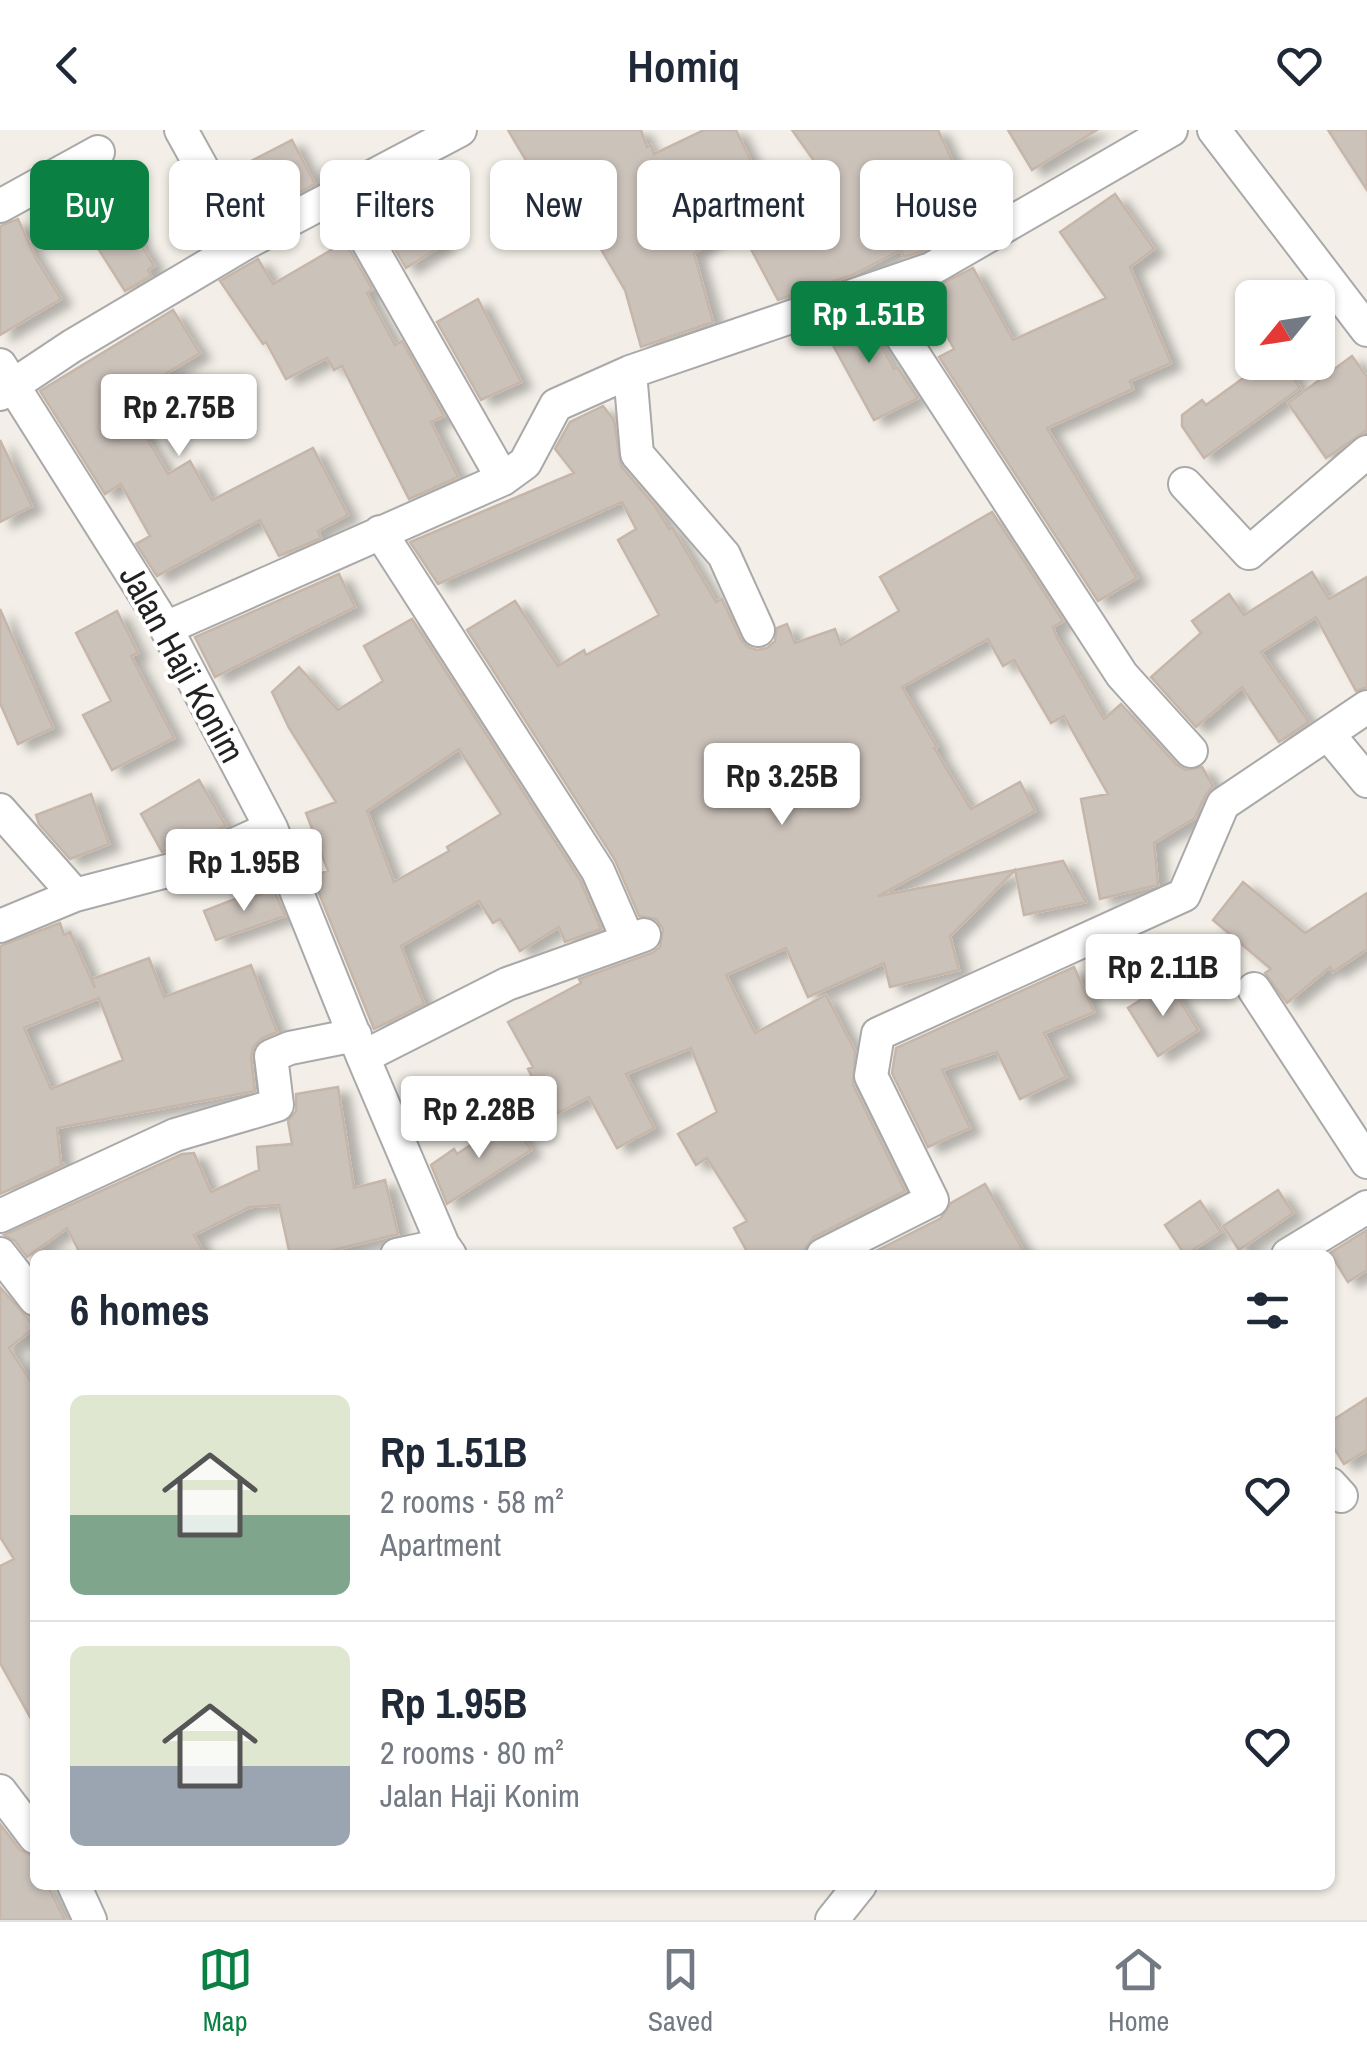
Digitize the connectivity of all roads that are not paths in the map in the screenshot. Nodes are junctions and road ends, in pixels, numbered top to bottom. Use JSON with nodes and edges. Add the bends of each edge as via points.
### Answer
{"nodes":[{"id":1,"x":182,"y":130,"type":"edge"},
{"id":2,"x":460,"y":130,"type":"edge"},
{"id":3,"x":1171,"y":130,"type":"edge"},
{"id":4,"x":1214,"y":130,"type":"edge"},
{"id":5,"x":98,"y":152,"type":"dead end"},
{"id":6,"x":198,"y":160,"type":"edge"},
{"id":7,"x":400,"y":160,"type":"edge"},
{"id":8,"x":0,"y":206,"type":"edge"},
{"id":9,"x":233,"y":250,"type":"edge"},
{"id":10,"x":373,"y":250,"type":"edge"},
{"id":11,"x":873,"y":292,"type":"junction"},
{"id":12,"x":1367,"y":330,"type":"edge"},
{"id":13,"x":630,"y":372,"type":"junction"},
{"id":14,"x":4,"y":381,"type":"edge"},
{"id":15,"x":1367,"y":452,"type":"edge"},
{"id":16,"x":503,"y":479,"type":"junction"},
{"id":17,"x":1185,"y":484,"type":"dead end"},
{"id":18,"x":380,"y":532,"type":"junction"},
{"id":19,"x":166,"y":628,"type":"junction"},
{"id":20,"x":758,"y":630,"type":"dead end"},
{"id":21,"x":1367,"y":707,"type":"edge"},
{"id":22,"x":1328,"y":734,"type":"junction"},
{"id":23,"x":1192,"y":751,"type":"dead end"},
{"id":24,"x":1367,"y":782,"type":"edge"},
{"id":25,"x":0,"y":810,"type":"edge"},
{"id":26,"x":271,"y":828,"type":"junction"},
{"id":27,"x":74,"y":894,"type":"junction"},
{"id":28,"x":0,"y":926,"type":"edge"},
{"id":29,"x":1254,"y":989,"type":"dead end"},
{"id":30,"x":359,"y":1046,"type":"junction"},
{"id":31,"x":1367,"y":1162,"type":"edge"},
{"id":32,"x":1367,"y":1206,"type":"edge"},
{"id":33,"x":0,"y":1216,"type":"edge"},
{"id":34,"x":447,"y":1250,"type":"edge"},
{"id":35,"x":833,"y":1250,"type":"edge"},
{"id":36,"x":1296,"y":1250,"type":"edge"},
{"id":37,"x":0,"y":1254,"type":"edge"},
{"id":38,"x":30,"y":1293,"type":"edge"},
{"id":39,"x":0,"y":1791,"type":"edge"},
{"id":40,"x":30,"y":1830,"type":"edge"},
{"id":41,"x":76,"y":1890,"type":"edge"},
{"id":42,"x":856,"y":1890,"type":"edge"},
{"id":43,"x":90,"y":1920,"type":"edge"},
{"id":44,"x":832,"y":1920,"type":"edge"}],
"edges":[{"from":1,"to":6,"type":"street"},
{"from":2,"to":7,"type":"street"},
{"from":3,"to":11,"type":"street","via":[[931,270]]},
{"from":4,"to":12,"type":"street"},
{"from":5,"to":8,"type":"street"},
{"from":9,"to":14,"type":"street"},
{"from":10,"to":16,"type":"street"},
{"from":11,"to":13,"type":"street"},
{"from":11,"to":23,"type":"street","via":[[1122,676]]},
{"from":13,"to":16,"type":"street","via":[[556,405],[525,464]]},
{"from":13,"to":20,"type":"street","via":[[637,454],[724,555]]},
{"from":14,"to":19,"type":"street","name":"Jalan Haji Konim"},
{"from":15,"to":17,"type":"street","via":[[1249,553]]},
{"from":16,"to":18,"type":"street"},
{"from":18,"to":19,"type":"street"},
{"from":18,"to":30,"type":"street","via":[[636,938]]},
{"from":19,"to":26,"type":"street","name":"Jalan Haji Konim"},
{"from":21,"to":22,"type":"street"},
{"from":22,"to":24,"type":"street"},
{"from":22,"to":35,"type":"street","via":[[1223,804],[1184,894],[878,1034],[871,1076],[932,1200]]},
{"from":25,"to":27,"type":"street"},
{"from":26,"to":27,"type":"street","via":[[190,865]]},
{"from":26,"to":30,"type":"street","name":"Jalan Haji Konim"},
{"from":27,"to":28,"type":"street"},
{"from":29,"to":31,"type":"street"},
{"from":30,"to":33,"type":"street","via":[[290,1048],[271,1056],[277,1105],[175,1135]]},
{"from":30,"to":34,"type":"street","name":"Jalan Haji Konim"},
{"from":32,"to":36,"type":"street"},
{"from":37,"to":38,"type":"street"},
{"from":39,"to":40,"type":"street"},
{"from":41,"to":43,"type":"street"},
{"from":42,"to":44,"type":"street"}]}
